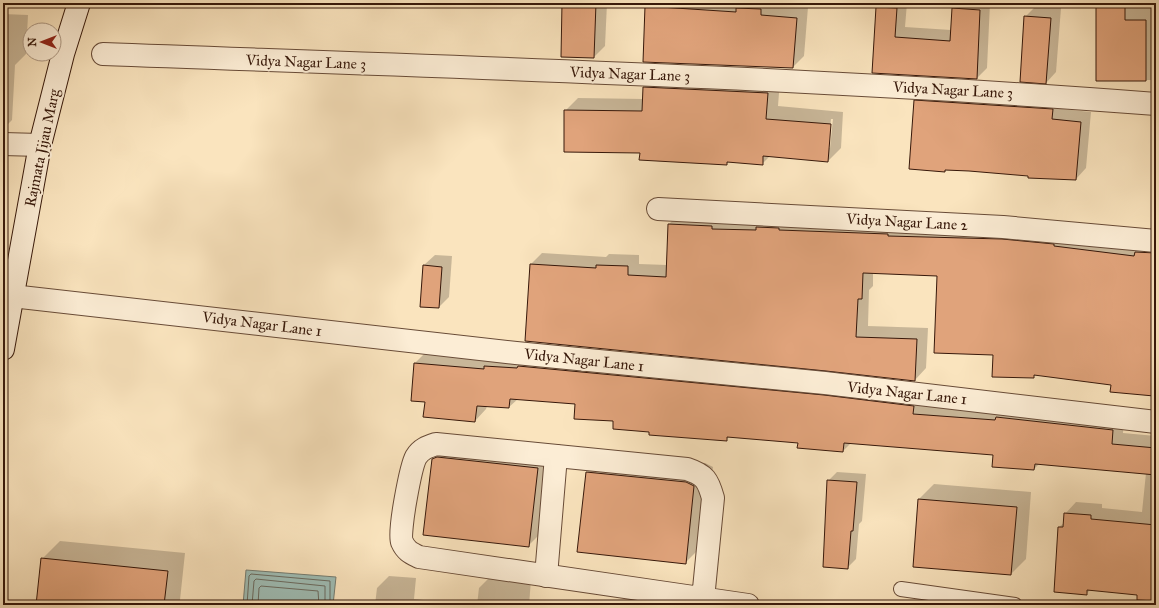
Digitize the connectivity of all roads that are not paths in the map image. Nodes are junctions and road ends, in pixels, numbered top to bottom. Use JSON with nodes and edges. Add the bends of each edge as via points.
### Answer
{"nodes":[{"id":1,"x":79,"y":3,"type":"edge"},
{"id":2,"x":103,"y":54,"type":"dead end"},
{"id":3,"x":1156,"y":104,"type":"edge"},
{"id":4,"x":3,"y":144,"type":"edge"},
{"id":5,"x":40,"y":146,"type":"junction"},
{"id":6,"x":658,"y":209,"type":"dead end"},
{"id":7,"x":1156,"y":241,"type":"edge"},
{"id":8,"x":8,"y":295,"type":"edge"},
{"id":9,"x":3,"y":349,"type":"edge"},
{"id":10,"x":1156,"y":422,"type":"edge"},
{"id":11,"x":556,"y":456,"type":"junction"},
{"id":12,"x":546,"y":576,"type":"junction"},
{"id":13,"x":901,"y":590,"type":"dead end"},
{"id":14,"x":703,"y":598,"type":"junction"},
{"id":15,"x":748,"y":605,"type":"edge"},
{"id":16,"x":1015,"y":605,"type":"edge"}],
"edges":[{"from":1,"to":5,"type":"street","name":"Rajmata Jijau Marg","via":[[63,54]]},
{"from":2,"to":3,"type":"street","name":"Vidya Nagar Lane 3","via":[[748,78],[1007,92]]},
{"from":4,"to":5,"type":"street"},
{"from":5,"to":8,"type":"street","name":"Rajmata Jijau Marg"},
{"from":6,"to":7,"type":"street","name":"Vidya Nagar Lane 2","via":[[1003,227]]},
{"from":8,"to":9,"type":"street","name":"Rajmata Jijau Marg"},
{"from":8,"to":10,"type":"street","name":"Vidya Nagar Lane 1","via":[[516,353],[833,384]]},
{"from":11,"to":12,"type":"street"},
{"from":11,"to":12,"type":"street","via":[[436,444],[424,448],[415,458],[401,522],[401,540],[407,552],[419,557]]},
{"from":11,"to":14,"type":"street","via":[[687,469],[701,474],[710,486],[713,498]]},
{"from":12,"to":14,"type":"street"},
{"from":13,"to":16,"type":"lane"},
{"from":14,"to":15,"type":"street"}]}
